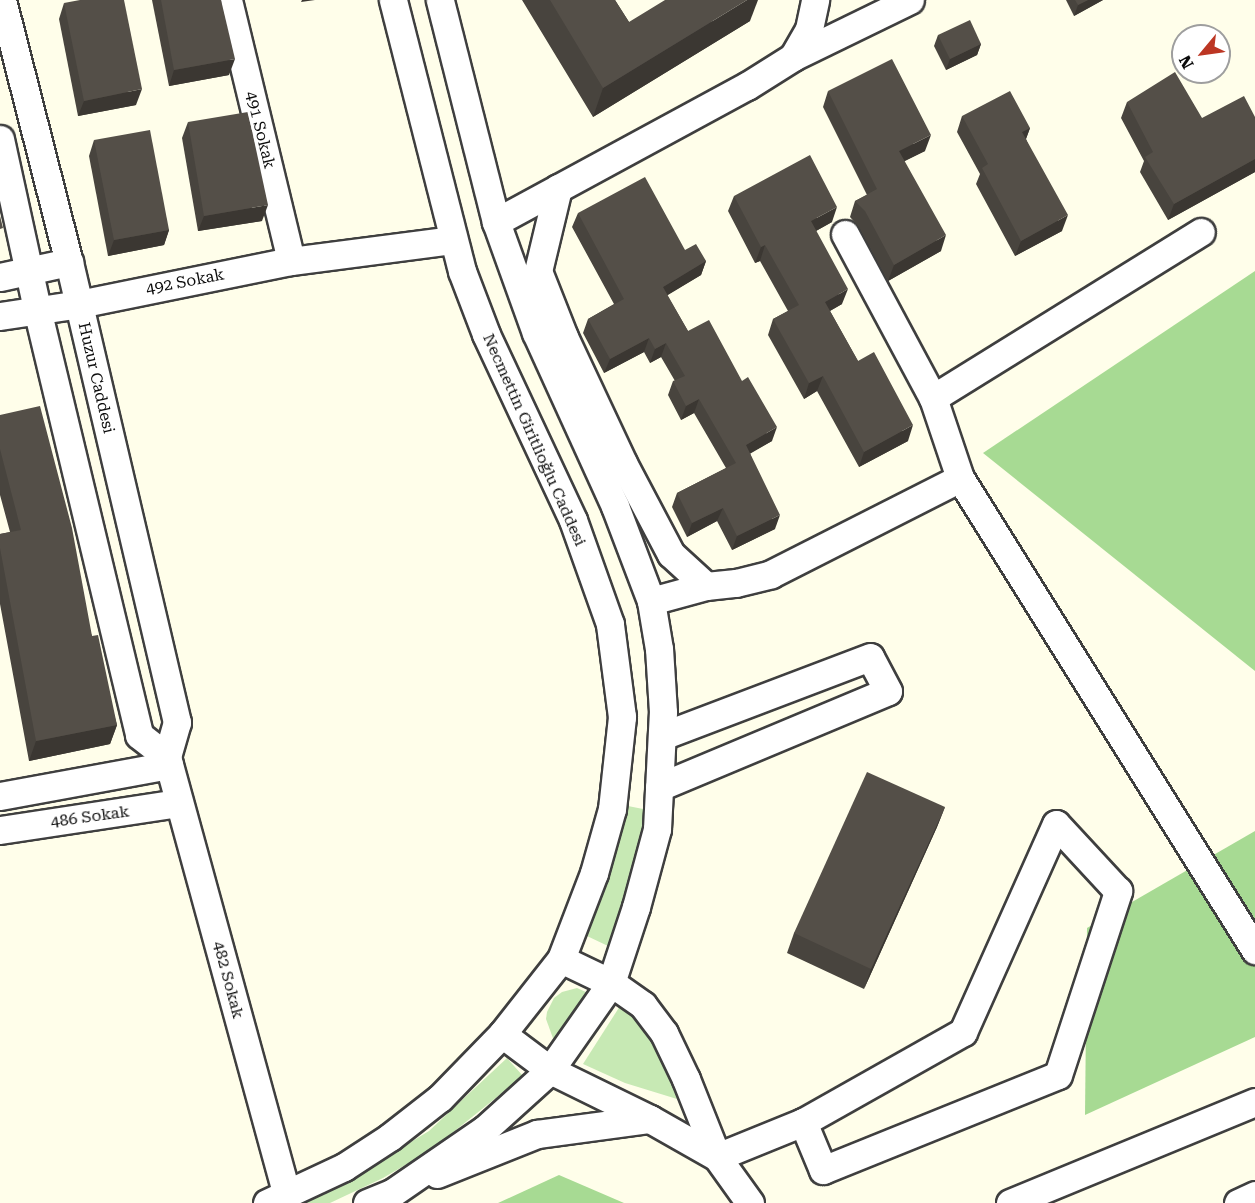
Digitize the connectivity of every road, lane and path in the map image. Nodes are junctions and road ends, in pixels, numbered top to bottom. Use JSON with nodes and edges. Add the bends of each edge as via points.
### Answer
{"nodes":[{"id":1,"x":228,"y":0,"type":"edge"},
{"id":2,"x":393,"y":0,"type":"edge"},
{"id":3,"x":440,"y":0,"type":"edge"},
{"id":4,"x":815,"y":0,"type":"edge"},
{"id":5,"x":910,"y":0,"type":"edge"},
{"id":6,"x":6,"y":2,"type":"edge"},
{"id":7,"x":793,"y":57,"type":"junction"},
{"id":8,"x":0,"y":139,"type":"edge"},
{"id":9,"x":558,"y":188,"type":"junction"},
{"id":10,"x":496,"y":222,"type":"junction"},
{"id":11,"x":1201,"y":232,"type":"dead end"},
{"id":12,"x":846,"y":234,"type":"dead end"},
{"id":13,"x":452,"y":240,"type":"junction"},
{"id":14,"x":291,"y":261,"type":"junction"},
{"id":15,"x":69,"y":262,"type":"junction"},
{"id":16,"x":30,"y":272,"type":"junction"},
{"id":17,"x":0,"y":277,"type":"edge"},
{"id":18,"x":79,"y":304,"type":"junction"},
{"id":19,"x":37,"y":309,"type":"junction"},
{"id":20,"x":0,"y":316,"type":"edge"},
{"id":21,"x":933,"y":398,"type":"junction"},
{"id":22,"x":960,"y":478,"type":"junction"},
{"id":23,"x":706,"y":586,"type":"junction"},
{"id":24,"x":651,"y":601,"type":"junction"},
{"id":25,"x":662,"y":736,"type":"junction"},
{"id":26,"x":168,"y":761,"type":"junction"},
{"id":27,"x":659,"y":787,"type":"junction"},
{"id":28,"x":0,"y":796,"type":"edge"},
{"id":29,"x":179,"y":803,"type":"junction"},
{"id":30,"x":0,"y":830,"type":"edge"},
{"id":31,"x":1255,"y":950,"type":"edge"},
{"id":32,"x":561,"y":959,"type":"junction"},
{"id":33,"x":611,"y":983,"type":"junction"},
{"id":34,"x":502,"y":1034,"type":"junction"},
{"id":35,"x":550,"y":1070,"type":"junction"},
{"id":36,"x":1252,"y":1109,"type":"edge"},
{"id":37,"x":650,"y":1119,"type":"junction"},
{"id":38,"x":803,"y":1122,"type":"junction"},
{"id":39,"x":717,"y":1157,"type":"junction"},
{"id":40,"x":392,"y":1193,"type":"junction"},
{"id":41,"x":1255,"y":1195,"type":"edge"},
{"id":42,"x":277,"y":1200,"type":"edge"},
{"id":43,"x":367,"y":1203,"type":"edge"},
{"id":44,"x":750,"y":1203,"type":"edge"},
{"id":45,"x":1010,"y":1203,"type":"edge"},
{"id":46,"x":1238,"y":1203,"type":"edge"}],
"edges":[{"from":1,"to":14,"type":"street","name":"491 Sokak"},
{"from":2,"to":13,"type":"street","name":"Necmettin Giritlioğlu Caddesi"},
{"from":3,"to":10,"type":"street"},
{"from":4,"to":7,"type":"street","via":[[809,29]]},
{"from":5,"to":7,"type":"street"},
{"from":6,"to":15,"type":"street","name":"Huzur Caddesi"},
{"from":7,"to":9,"type":"street"},
{"from":8,"to":16,"type":"street"},
{"from":9,"to":10,"type":"street"},
{"from":9,"to":23,"type":"street","via":[[538,271],[564,337],[665,544]]},
{"from":10,"to":24,"type":"street","via":[[536,333],[615,506]]},
{"from":11,"to":21,"type":"street"},
{"from":12,"to":21,"type":"street"},
{"from":13,"to":14,"type":"street","name":"492 Sokak"},
{"from":13,"to":32,"type":"street","name":"Necmettin Giritlioğlu Caddesi","via":[[486,334],[573,520],[610,624],[622,717],[612,809],[594,873]]},
{"from":14,"to":18,"type":"street","name":"492 Sokak"},
{"from":15,"to":16,"type":"street"},
{"from":15,"to":18,"type":"street","name":"Huzur Caddesi"},
{"from":16,"to":17,"type":"street"},
{"from":16,"to":19,"type":"street"},
{"from":18,"to":19,"type":"street","name":"492 Sokak"},
{"from":18,"to":26,"type":"street","name":"Huzur Caddesi","via":[[177,722]]},
{"from":19,"to":20,"type":"street","name":"492 Sokak"},
{"from":19,"to":26,"type":"street","via":[[50,406],[139,735]]},
{"from":21,"to":22,"type":"street"},
{"from":22,"to":23,"type":"street","via":[[771,574]]},
{"from":22,"to":31,"type":"street"},
{"from":23,"to":24,"type":"street"},
{"from":24,"to":25,"type":"street","via":[[659,649]]},
{"from":25,"to":27,"type":"street"},
{"from":25,"to":27,"type":"street","via":[[870,657],[888,691]]},
{"from":26,"to":28,"type":"street"},
{"from":26,"to":29,"type":"street","name":"482 Sokak"},
{"from":27,"to":33,"type":"street","via":[[657,829]]},
{"from":29,"to":30,"type":"street","name":"486 Sokak"},
{"from":29,"to":42,"type":"street","name":"482 Sokak"},
{"from":32,"to":33,"type":"street"},
{"from":32,"to":34,"type":"street","name":"Necmettin Giritlioğlu Caddesi"},
{"from":33,"to":35,"type":"street"},
{"from":33,"to":39,"type":"street","via":[[643,1005],[664,1033]]},
{"from":34,"to":35,"type":"street"},
{"from":34,"to":42,"type":"street","name":"Necmettin Giritlioğlu Caddesi","via":[[440,1098],[390,1137],[344,1167]]},
{"from":35,"to":37,"type":"street"},
{"from":35,"to":40,"type":"street","via":[[485,1129]]},
{"from":36,"to":45,"type":"street"},
{"from":37,"to":39,"type":"street"},
{"from":37,"to":40,"type":"street","via":[[537,1134]]},
{"from":38,"to":38,"type":"street","via":[[823,1170],[1058,1075],[1118,891],[1056,824],[963,1032]]},
{"from":38,"to":39,"type":"street"},
{"from":39,"to":44,"type":"street"},
{"from":40,"to":43,"type":"street"},
{"from":41,"to":46,"type":"street"}]}
